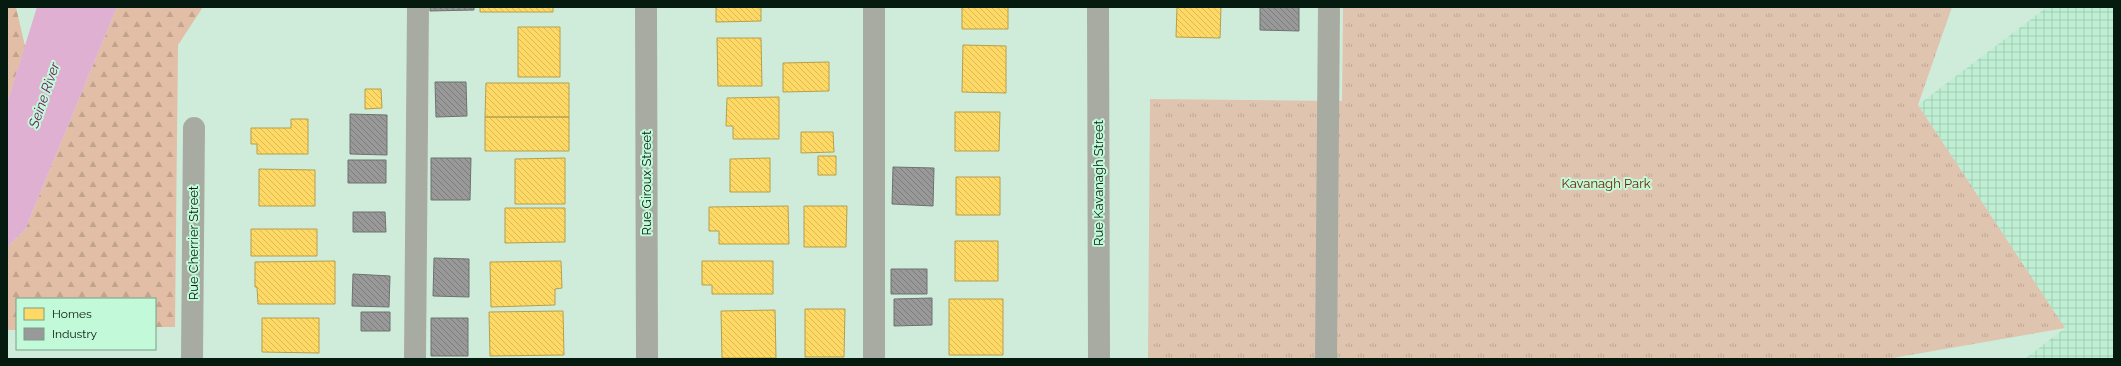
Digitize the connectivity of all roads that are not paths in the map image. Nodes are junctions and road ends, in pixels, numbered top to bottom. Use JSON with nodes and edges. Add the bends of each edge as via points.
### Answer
{"nodes":[{"id":1,"x":418,"y":7,"type":"edge"},
{"id":2,"x":646,"y":7,"type":"edge"},
{"id":3,"x":874,"y":7,"type":"edge"},
{"id":4,"x":1098,"y":7,"type":"edge"},
{"id":5,"x":1329,"y":7,"type":"edge"},
{"id":6,"x":194,"y":128,"type":"dead end"},
{"id":7,"x":192,"y":359,"type":"edge"},
{"id":8,"x":414,"y":359,"type":"edge"},
{"id":9,"x":647,"y":359,"type":"edge"},
{"id":10,"x":874,"y":359,"type":"edge"},
{"id":11,"x":1098,"y":359,"type":"edge"},
{"id":12,"x":1326,"y":359,"type":"edge"}],
"edges":[{"from":1,"to":8,"type":"street"},
{"from":2,"to":9,"type":"street","name":"Rue Giroux Street"},
{"from":3,"to":10,"type":"street"},
{"from":4,"to":11,"type":"street","name":"Rue Kavanagh Street"},
{"from":5,"to":12,"type":"street"},
{"from":6,"to":7,"type":"street","name":"Rue Cherrier Street"}]}
